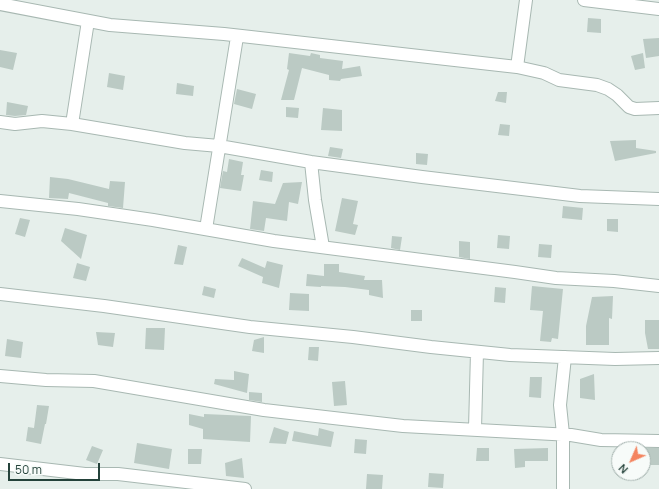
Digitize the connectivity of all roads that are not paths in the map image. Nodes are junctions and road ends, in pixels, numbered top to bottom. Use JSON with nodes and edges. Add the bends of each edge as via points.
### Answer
{"nodes":[{"id":1,"x":526,"y":0,"type":"edge"},
{"id":2,"x":584,"y":0,"type":"edge"},
{"id":3,"x":0,"y":4,"type":"edge"},
{"id":4,"x":659,"y":9,"type":"edge"},
{"id":5,"x":88,"y":21,"type":"junction"},
{"id":6,"x":237,"y":37,"type":"junction"},
{"id":7,"x":517,"y":67,"type":"junction"},
{"id":8,"x":659,"y":108,"type":"edge"},
{"id":9,"x":0,"y":122,"type":"edge"},
{"id":10,"x":72,"y":124,"type":"junction"},
{"id":11,"x":219,"y":146,"type":"junction"},
{"id":12,"x":311,"y":162,"type":"junction"},
{"id":13,"x":659,"y":199,"type":"edge"},
{"id":14,"x":0,"y":201,"type":"edge"},
{"id":15,"x":206,"y":229,"type":"junction"},
{"id":16,"x":323,"y":247,"type":"junction"},
{"id":17,"x":659,"y":286,"type":"edge"},
{"id":18,"x":0,"y":294,"type":"edge"},
{"id":19,"x":477,"y":352,"type":"junction"},
{"id":20,"x":565,"y":357,"type":"junction"},
{"id":21,"x":659,"y":358,"type":"edge"},
{"id":22,"x":0,"y":376,"type":"edge"},
{"id":23,"x":475,"y":429,"type":"junction"},
{"id":24,"x":563,"y":434,"type":"junction"},
{"id":25,"x":659,"y":441,"type":"edge"},
{"id":26,"x":0,"y":464,"type":"edge"},
{"id":27,"x":245,"y":489,"type":"edge"},
{"id":28,"x":563,"y":489,"type":"edge"}],
"edges":[{"from":1,"to":7,"type":"street"},
{"from":2,"to":4,"type":"street"},
{"from":3,"to":5,"type":"street"},
{"from":5,"to":6,"type":"street"},
{"from":5,"to":10,"type":"street"},
{"from":6,"to":7,"type":"street"},
{"from":6,"to":11,"type":"street"},
{"from":7,"to":8,"type":"street","via":[[544,73],[559,80],[597,85],[608,89],[635,109]]},
{"from":9,"to":10,"type":"street","via":[[15,124],[42,121]]},
{"from":10,"to":11,"type":"street"},
{"from":11,"to":12,"type":"street"},
{"from":11,"to":15,"type":"street"},
{"from":12,"to":13,"type":"street","via":[[580,196]]},
{"from":12,"to":16,"type":"street"},
{"from":14,"to":15,"type":"street","via":[[78,209]]},
{"from":15,"to":16,"type":"street"},
{"from":16,"to":17,"type":"street","via":[[556,278]]},
{"from":18,"to":19,"type":"street","via":[[250,327],[353,336]]},
{"from":19,"to":20,"type":"street"},
{"from":19,"to":23,"type":"street"},
{"from":20,"to":21,"type":"street"},
{"from":20,"to":24,"type":"street","via":[[560,405]]},
{"from":22,"to":23,"type":"street","via":[[94,381],[264,410],[404,426]]},
{"from":23,"to":24,"type":"street"},
{"from":24,"to":25,"type":"street","via":[[601,440]]},
{"from":24,"to":28,"type":"street"},
{"from":26,"to":27,"type":"street","via":[[85,474],[118,474]]}]}
